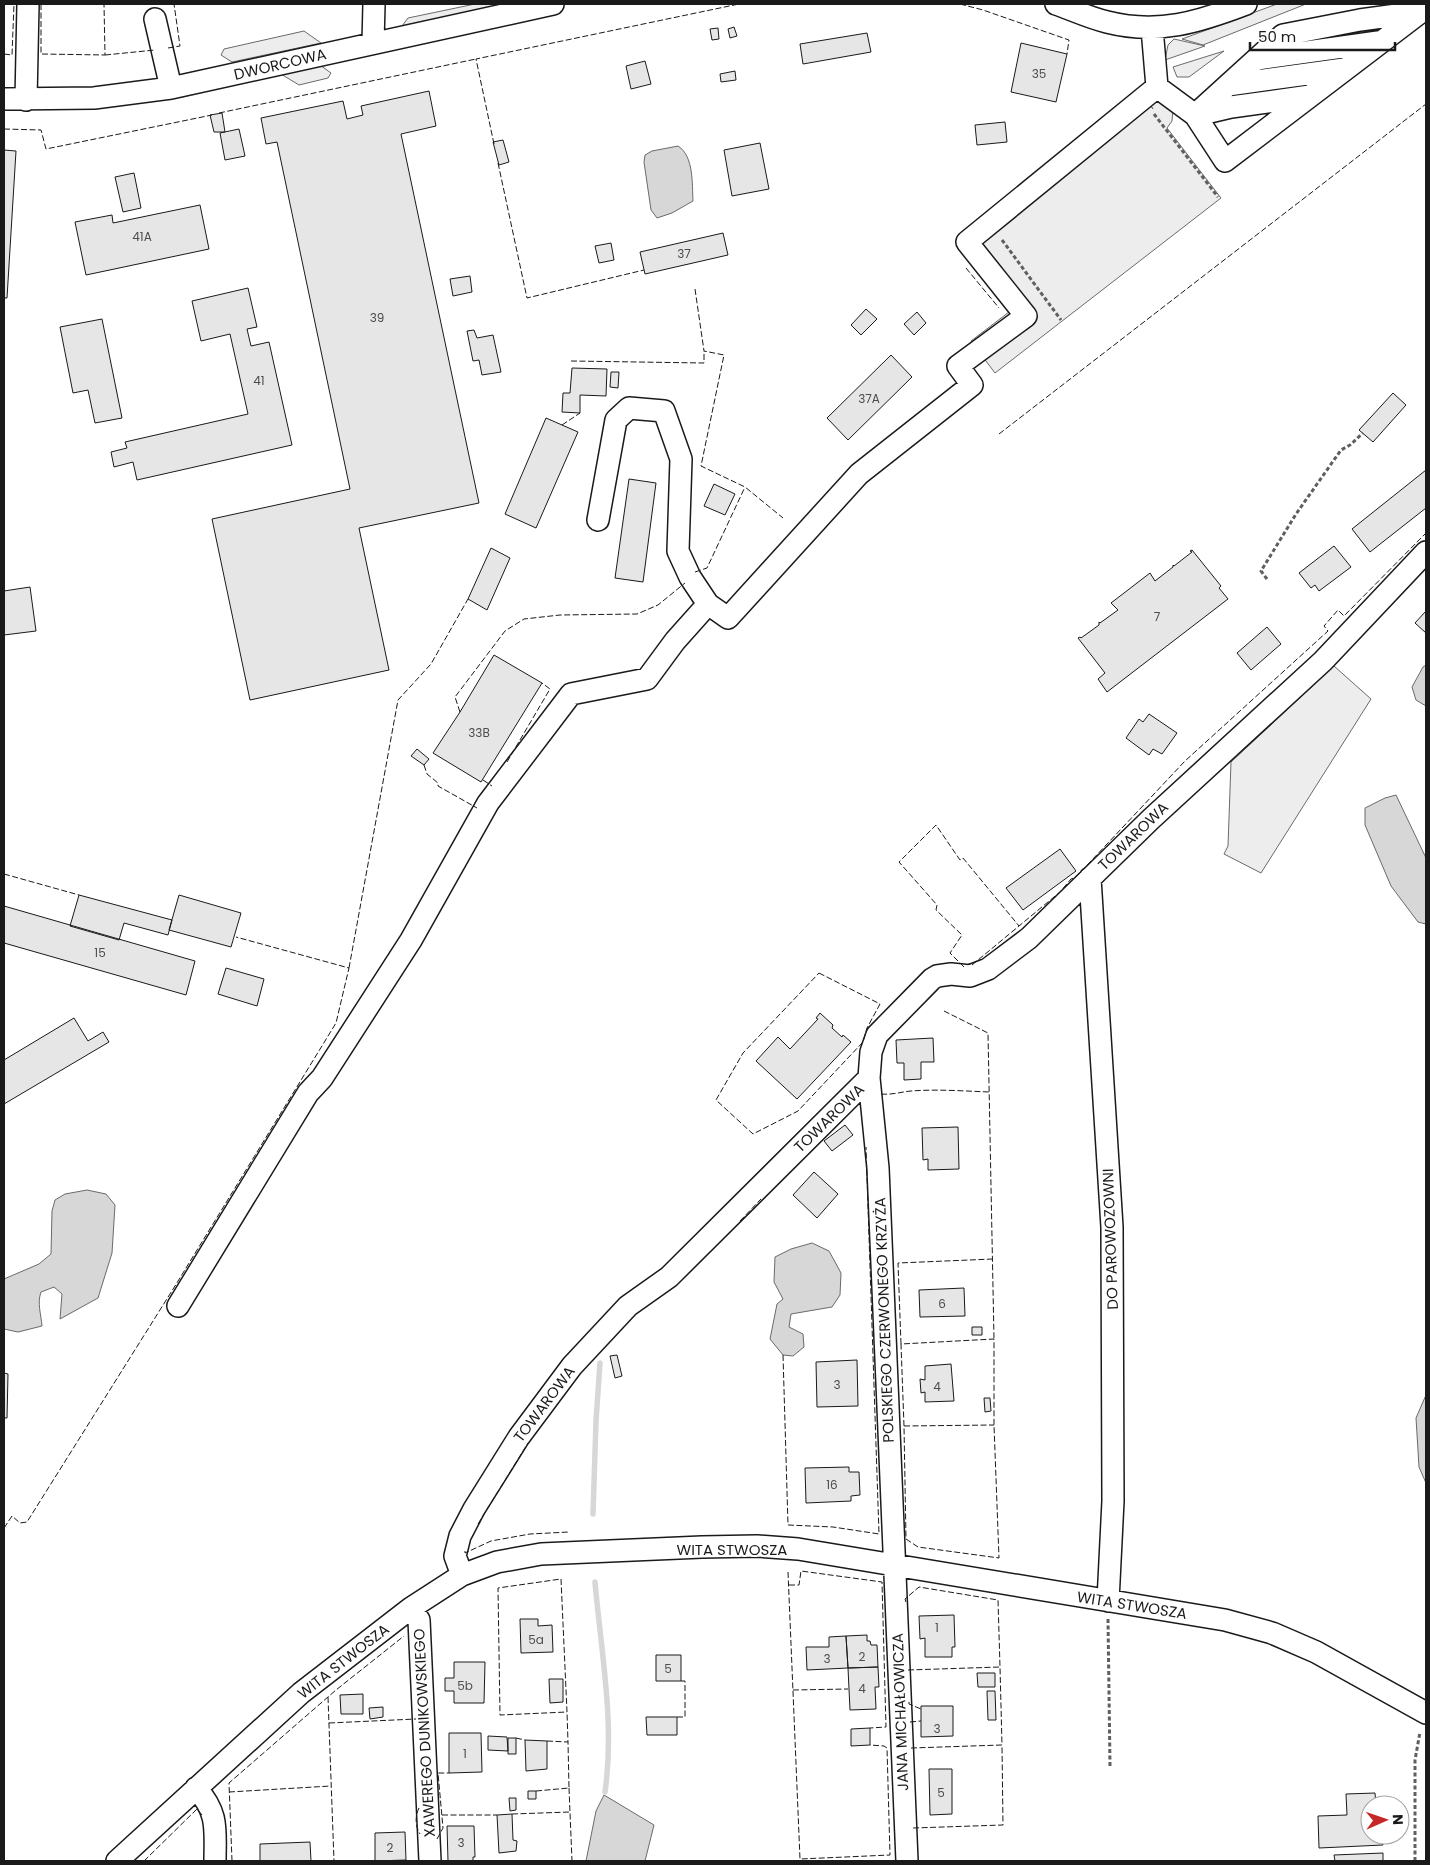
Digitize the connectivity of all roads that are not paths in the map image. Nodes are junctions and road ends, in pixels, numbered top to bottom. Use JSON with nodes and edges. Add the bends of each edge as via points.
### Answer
{"nodes":[{"id":1,"x":28,"y":4,"type":"edge"},
{"id":2,"x":374,"y":4,"type":"edge"},
{"id":3,"x":553,"y":4,"type":"edge"},
{"id":4,"x":1056,"y":4,"type":"edge"},
{"id":5,"x":1246,"y":4,"type":"edge"},
{"id":6,"x":1423,"y":10,"type":"edge"},
{"id":7,"x":155,"y":18,"type":"dead end"},
{"id":8,"x":1152,"y":28,"type":"junction"},
{"id":9,"x":1379,"y":42,"type":"junction"},
{"id":10,"x":373,"y":43,"type":"junction"},
{"id":11,"x":1257,"y":59,"type":"junction"},
{"id":12,"x":1346,"y":68,"type":"junction"},
{"id":13,"x":1228,"y":85,"type":"junction"},
{"id":14,"x":171,"y":88,"type":"junction"},
{"id":15,"x":1150,"y":93,"type":"junction"},
{"id":16,"x":1312,"y":96,"type":"junction"},
{"id":17,"x":4,"y":99,"type":"edge"},
{"id":18,"x":26,"y":100,"type":"junction"},
{"id":19,"x":1195,"y":116,"type":"junction"},
{"id":20,"x":598,"y":520,"type":"dead end"},
{"id":21,"x":1426,"y":552,"type":"edge"},
{"id":22,"x":708,"y":604,"type":"junction"},
{"id":23,"x":1090,"y":878,"type":"junction"},
{"id":24,"x":870,"y":1078,"type":"junction"},
{"id":25,"x":178,"y":1306,"type":"dead end"},
{"id":26,"x":894,"y":1564,"type":"junction"},
{"id":27,"x":462,"y":1575,"type":"junction"},
{"id":28,"x":1108,"y":1601,"type":"junction"},
{"id":29,"x":411,"y":1608,"type":"junction"},
{"id":30,"x":1424,"y":1719,"type":"edge"},
{"id":31,"x":196,"y":1788,"type":"junction"},
{"id":32,"x":117,"y":1861,"type":"edge"},
{"id":33,"x":215,"y":1861,"type":"edge"},
{"id":34,"x":430,"y":1861,"type":"edge"},
{"id":35,"x":906,"y":1861,"type":"edge"}],
"edges":[{"from":1,"to":18,"type":"street"},
{"from":2,"to":10,"type":"street"},
{"from":3,"to":10,"type":"street","name":"DWORCOWA"},
{"from":4,"to":8,"type":"street","via":[[1107,22]]},
{"from":5,"to":8,"type":"street","via":[[1205,20]]},
{"from":6,"to":9,"type":"street"},
{"from":6,"to":11,"type":"street","via":[[1283,35]]},
{"from":7,"to":14,"type":"street"},
{"from":8,"to":15,"type":"street"},
{"from":9,"to":11,"type":"street"},
{"from":9,"to":12,"type":"street"},
{"from":10,"to":14,"type":"street","name":"DWORCOWA"},
{"from":11,"to":13,"type":"street"},
{"from":12,"to":13,"type":"street"},
{"from":12,"to":16,"type":"street"},
{"from":13,"to":19,"type":"street"},
{"from":14,"to":18,"type":"street","name":"DWORCOWA","via":[[94,98]]},
{"from":15,"to":19,"type":"street"},
{"from":15,"to":22,"type":"street","via":[[966,242],[1026,316],[958,366],[972,385],[859,474],[728,618]]},
{"from":16,"to":19,"type":"street","via":[[1231,107]]},
{"from":16,"to":19,"type":"street","via":[[1225,161]]},
{"from":17,"to":18,"type":"street","name":"DWORCOWA"},
{"from":20,"to":22,"type":"street","via":[[616,420],[629,408],[664,411],[681,459],[678,551],[690,578]]},
{"from":21,"to":23,"type":"street","name":"TOWAROWA","via":[[1323,661]]},
{"from":22,"to":25,"type":"street","via":[[675,640],[647,679],[571,694],[488,803],[411,940],[322,1078],[308,1092]]},
{"from":23,"to":24,"type":"street","name":"TOWAROWA","via":[[1029,938],[988,969],[970,976],[944,974],[926,984],[877,1035],[870,1052]]},
{"from":23,"to":28,"type":"street","name":"DO PAROWOZOWNI","via":[[1112,1227],[1113,1500]]},
{"from":24,"to":26,"type":"street","name":"POLSKIEGO CZERWONEGO KRZYŻA","via":[[878,1168]]},
{"from":24,"to":27,"type":"street","name":"TOWAROWA","via":[[669,1277],[628,1306],[572,1366],[519,1437],[474,1509],[460,1536],[455,1556]]},
{"from":26,"to":27,"type":"street","name":"WITA STWOSZA","via":[[798,1549],[702,1547],[541,1554],[497,1562]]},
{"from":26,"to":28,"type":"street","name":"WITA STWOSZA"},
{"from":26,"to":35,"type":"street","name":"JANA MICHAŁOWICZA"},
{"from":27,"to":29,"type":"street","name":"WITA STWOSZA"},
{"from":28,"to":30,"type":"street","name":"WITA STWOSZA","via":[[1225,1620],[1272,1633],[1316,1652]]},
{"from":29,"to":31,"type":"street","name":"WITA STWOSZA","via":[[301,1693]]},
{"from":29,"to":34,"type":"street","name":"XAWEREGO DUNIKOWSKIEGO","via":[[419,1620]]},
{"from":31,"to":32,"type":"street","name":"WITA STWOSZA"},
{"from":31,"to":33,"type":"street","via":[[215,1820]]}]}
